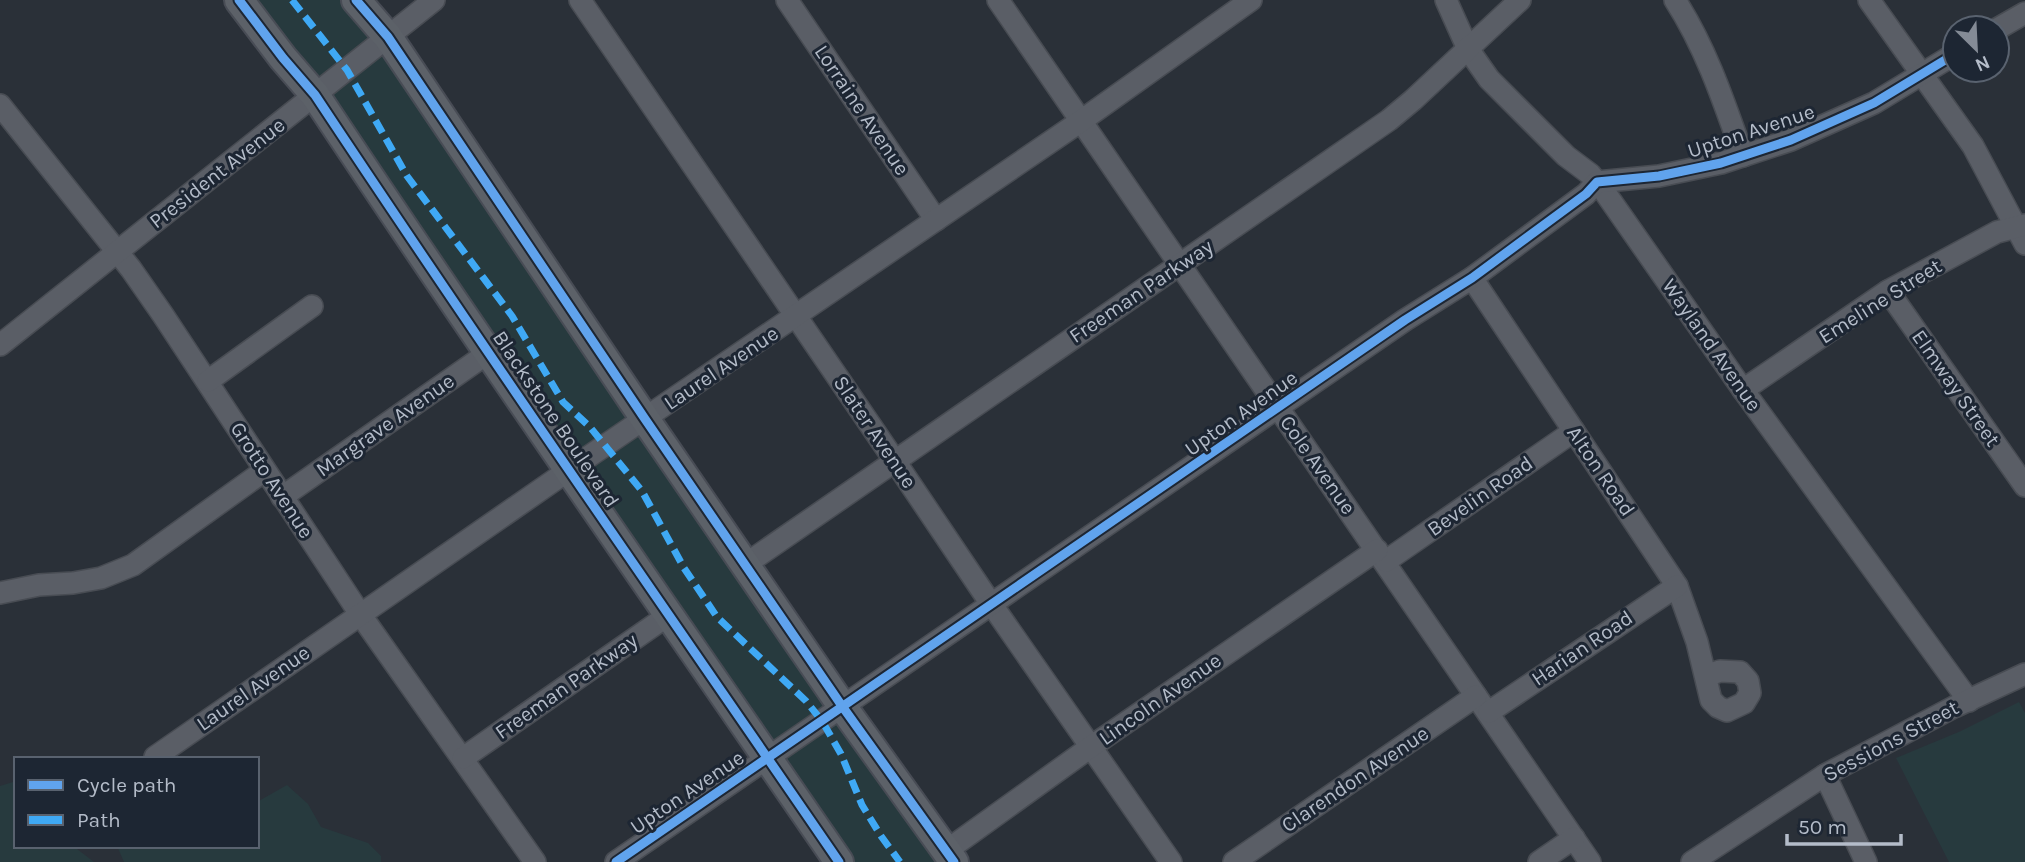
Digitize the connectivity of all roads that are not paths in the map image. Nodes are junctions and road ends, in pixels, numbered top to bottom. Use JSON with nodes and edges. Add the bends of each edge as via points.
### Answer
{"nodes":[{"id":1,"x":239,"y":0,"type":"edge"},
{"id":2,"x":356,"y":0,"type":"edge"},
{"id":3,"x":435,"y":0,"type":"edge"},
{"id":4,"x":580,"y":0,"type":"edge"},
{"id":5,"x":787,"y":0,"type":"edge"},
{"id":6,"x":998,"y":0,"type":"edge"},
{"id":7,"x":1251,"y":0,"type":"edge"},
{"id":8,"x":1446,"y":0,"type":"edge"},
{"id":9,"x":1520,"y":0,"type":"edge"},
{"id":10,"x":1675,"y":0,"type":"edge"},
{"id":11,"x":1869,"y":0,"type":"edge"},
{"id":12,"x":388,"y":37,"type":"junction"},
{"id":13,"x":1468,"y":49,"type":"junction"},
{"id":14,"x":1941,"y":62,"type":"edge"},
{"id":15,"x":1922,"y":74,"type":"junction"},
{"id":16,"x":315,"y":95,"type":"junction"},
{"id":17,"x":3,"y":115,"type":"edge"},
{"id":18,"x":1081,"y":121,"type":"junction"},
{"id":19,"x":1743,"y":156,"type":"junction"},
{"id":20,"x":1597,"y":182,"type":"junction"},
{"id":21,"x":936,"y":220,"type":"junction"},
{"id":22,"x":2022,"y":232,"type":"edge"},
{"id":23,"x":117,"y":253,"type":"junction"},
{"id":24,"x":1179,"y":265,"type":"junction"},
{"id":25,"x":1472,"y":278,"type":"junction"},
{"id":26,"x":1888,"y":291,"type":"junction"},
{"id":27,"x":312,"y":306,"type":"dead end"},
{"id":28,"x":797,"y":316,"type":"junction"},
{"id":29,"x":0,"y":345,"type":"edge"},
{"id":30,"x":488,"y":353,"type":"junction"},
{"id":31,"x":208,"y":381,"type":"junction"},
{"id":32,"x":1743,"y":390,"type":"junction"},
{"id":33,"x":1279,"y":408,"type":"junction"},
{"id":34,"x":645,"y":419,"type":"junction"},
{"id":35,"x":1574,"y":431,"type":"junction"},
{"id":36,"x":895,"y":461,"type":"junction"},
{"id":37,"x":569,"y":470,"type":"junction"},
{"id":38,"x":264,"y":471,"type":"junction"},
{"id":39,"x":2025,"y":486,"type":"edge"},
{"id":40,"x":282,"y":497,"type":"junction"},
{"id":41,"x":1381,"y":556,"type":"junction"},
{"id":42,"x":746,"y":564,"type":"junction"},
{"id":43,"x":1677,"y":586,"type":"junction"},
{"id":44,"x":0,"y":593,"type":"edge"},
{"id":45,"x":992,"y":605,"type":"junction"},
{"id":46,"x":360,"y":614,"type":"junction"},
{"id":47,"x":670,"y":614,"type":"junction"},
{"id":48,"x":2025,"y":674,"type":"edge"},
{"id":49,"x":1706,"y":676,"type":"dead end"},
{"id":50,"x":1969,"y":701,"type":"junction"},
{"id":51,"x":1482,"y":704,"type":"junction"},
{"id":52,"x":842,"y":706,"type":"junction"},
{"id":53,"x":1092,"y":746,"type":"junction"},
{"id":54,"x":155,"y":757,"type":"dead end"},
{"id":55,"x":463,"y":758,"type":"junction"},
{"id":56,"x":768,"y":758,"type":"junction"},
{"id":57,"x":1825,"y":775,"type":"junction"},
{"id":58,"x":1574,"y":838,"type":"junction"},
{"id":59,"x":950,"y":856,"type":"edge"},
{"id":60,"x":535,"y":862,"type":"edge"},
{"id":61,"x":616,"y":862,"type":"edge"},
{"id":62,"x":839,"y":862,"type":"edge"},
{"id":63,"x":1171,"y":862,"type":"edge"},
{"id":64,"x":1234,"y":862,"type":"edge"},
{"id":65,"x":1539,"y":862,"type":"edge"},
{"id":66,"x":1590,"y":862,"type":"edge"},
{"id":67,"x":1692,"y":862,"type":"edge"},
{"id":68,"x":1866,"y":862,"type":"edge"}],
"edges":[{"from":1,"to":16,"type":"main road","name":"Blackstone Boulevard"},
{"from":2,"to":12,"type":"main road"},
{"from":3,"to":12,"type":"street","name":"President Avenue"},
{"from":4,"to":28,"type":"street","name":"Slater Avenue"},
{"from":5,"to":21,"type":"street","name":"Lorraine Avenue"},
{"from":6,"to":18,"type":"street","name":"Cole Avenue"},
{"from":7,"to":18,"type":"street","name":"Laurel Avenue"},
{"from":8,"to":13,"type":"street","name":"Wayland Avenue"},
{"from":9,"to":13,"type":"street","name":"Freeman Parkway"},
{"from":10,"to":19,"type":"street","via":[[1716,80]]},
{"from":11,"to":15,"type":"street"},
{"from":12,"to":16,"type":"street","name":"President Avenue"},
{"from":12,"to":34,"type":"main road"},
{"from":13,"to":20,"type":"street","name":"Wayland Avenue","via":[[1489,79]]},
{"from":13,"to":24,"type":"street","name":"Freeman Parkway","via":[[1389,120]]},
{"from":14,"to":15,"type":"street","name":"Upton Avenue"},
{"from":15,"to":19,"type":"street","name":"Upton Avenue","via":[[1838,121]]},
{"from":15,"to":22,"type":"street","via":[[1980,157]]},
{"from":16,"to":23,"type":"street","name":"President Avenue"},
{"from":16,"to":30,"type":"main road","name":"Blackstone Boulevard"},
{"from":17,"to":23,"type":"street","name":"Grotto Avenue"},
{"from":18,"to":21,"type":"street","name":"Laurel Avenue"},
{"from":18,"to":24,"type":"street","name":"Cole Avenue"},
{"from":19,"to":20,"type":"street","name":"Upton Avenue","via":[[1659,176]]},
{"from":20,"to":25,"type":"street","name":"Upton Avenue"},
{"from":20,"to":32,"type":"street","name":"Wayland Avenue"},
{"from":21,"to":28,"type":"street","name":"Laurel Avenue"},
{"from":22,"to":26,"type":"street","name":"Emeline Street","via":[[1997,232]]},
{"from":23,"to":29,"type":"street","name":"President Avenue"},
{"from":23,"to":31,"type":"street","name":"Grotto Avenue"},
{"from":24,"to":33,"type":"street","name":"Cole Avenue"},
{"from":24,"to":36,"type":"street","name":"Freeman Parkway"},
{"from":25,"to":33,"type":"street","name":"Upton Avenue"},
{"from":25,"to":35,"type":"street","name":"Alton Road"},
{"from":26,"to":32,"type":"street","name":"Emeline Street"},
{"from":26,"to":39,"type":"street","name":"Elmway Street"},
{"from":27,"to":31,"type":"street"},
{"from":28,"to":34,"type":"street","name":"Laurel Avenue"},
{"from":28,"to":36,"type":"street","name":"Slater Avenue"},
{"from":30,"to":37,"type":"main road","name":"Blackstone Boulevard"},
{"from":30,"to":40,"type":"street","name":"Margrave Avenue"},
{"from":31,"to":38,"type":"street","name":"Grotto Avenue"},
{"from":32,"to":50,"type":"street","name":"Wayland Avenue"},
{"from":33,"to":41,"type":"street","name":"Cole Avenue"},
{"from":33,"to":45,"type":"street","name":"Upton Avenue"},
{"from":34,"to":37,"type":"street","name":"Laurel Avenue"},
{"from":34,"to":42,"type":"main road"},
{"from":35,"to":41,"type":"street","name":"Bevelin Road"},
{"from":35,"to":43,"type":"street","name":"Alton Road"},
{"from":36,"to":42,"type":"street","name":"Freeman Parkway"},
{"from":36,"to":45,"type":"street","name":"Slater Avenue"},
{"from":37,"to":46,"type":"street","name":"Laurel Avenue"},
{"from":37,"to":47,"type":"main road","name":"Blackstone Boulevard"},
{"from":38,"to":40,"type":"street","name":"Grotto Avenue"},
{"from":38,"to":44,"type":"street","via":[[132,565],[101,578]]},
{"from":40,"to":46,"type":"street","name":"Grotto Avenue"},
{"from":41,"to":51,"type":"street","name":"Cole Avenue"},
{"from":41,"to":53,"type":"street","name":"Lincoln Avenue"},
{"from":42,"to":52,"type":"main road"},
{"from":43,"to":49,"type":"street","name":"Alton Road"},
{"from":43,"to":51,"type":"street","name":"Harian Road"},
{"from":45,"to":52,"type":"street","name":"Upton Avenue"},
{"from":45,"to":53,"type":"street","name":"Slater Avenue"},
{"from":46,"to":54,"type":"street","name":"Laurel Avenue"},
{"from":46,"to":55,"type":"street","name":"Grotto Avenue"},
{"from":47,"to":55,"type":"street","name":"Freeman Parkway"},
{"from":47,"to":56,"type":"main road","name":"Blackstone Boulevard"},
{"from":48,"to":50,"type":"street","name":"Sessions Street"},
{"from":50,"to":57,"type":"street","name":"Sessions Street"},
{"from":51,"to":58,"type":"street","name":"Cole Avenue"},
{"from":51,"to":64,"type":"street","name":"Clarendon Avenue"},
{"from":52,"to":56,"type":"street","name":"Upton Avenue"},
{"from":52,"to":59,"type":"main road"},
{"from":53,"to":59,"type":"street","name":"Lincoln Avenue"},
{"from":53,"to":63,"type":"street","name":"Slater Avenue"},
{"from":55,"to":60,"type":"street","name":"Grotto Avenue"},
{"from":56,"to":61,"type":"street","name":"Upton Avenue"},
{"from":56,"to":62,"type":"main road","name":"Blackstone Boulevard"},
{"from":57,"to":67,"type":"street","name":"Sessions Street"},
{"from":57,"to":68,"type":"street"},
{"from":58,"to":65,"type":"street"},
{"from":58,"to":66,"type":"street","name":"Cole Avenue"}]}
